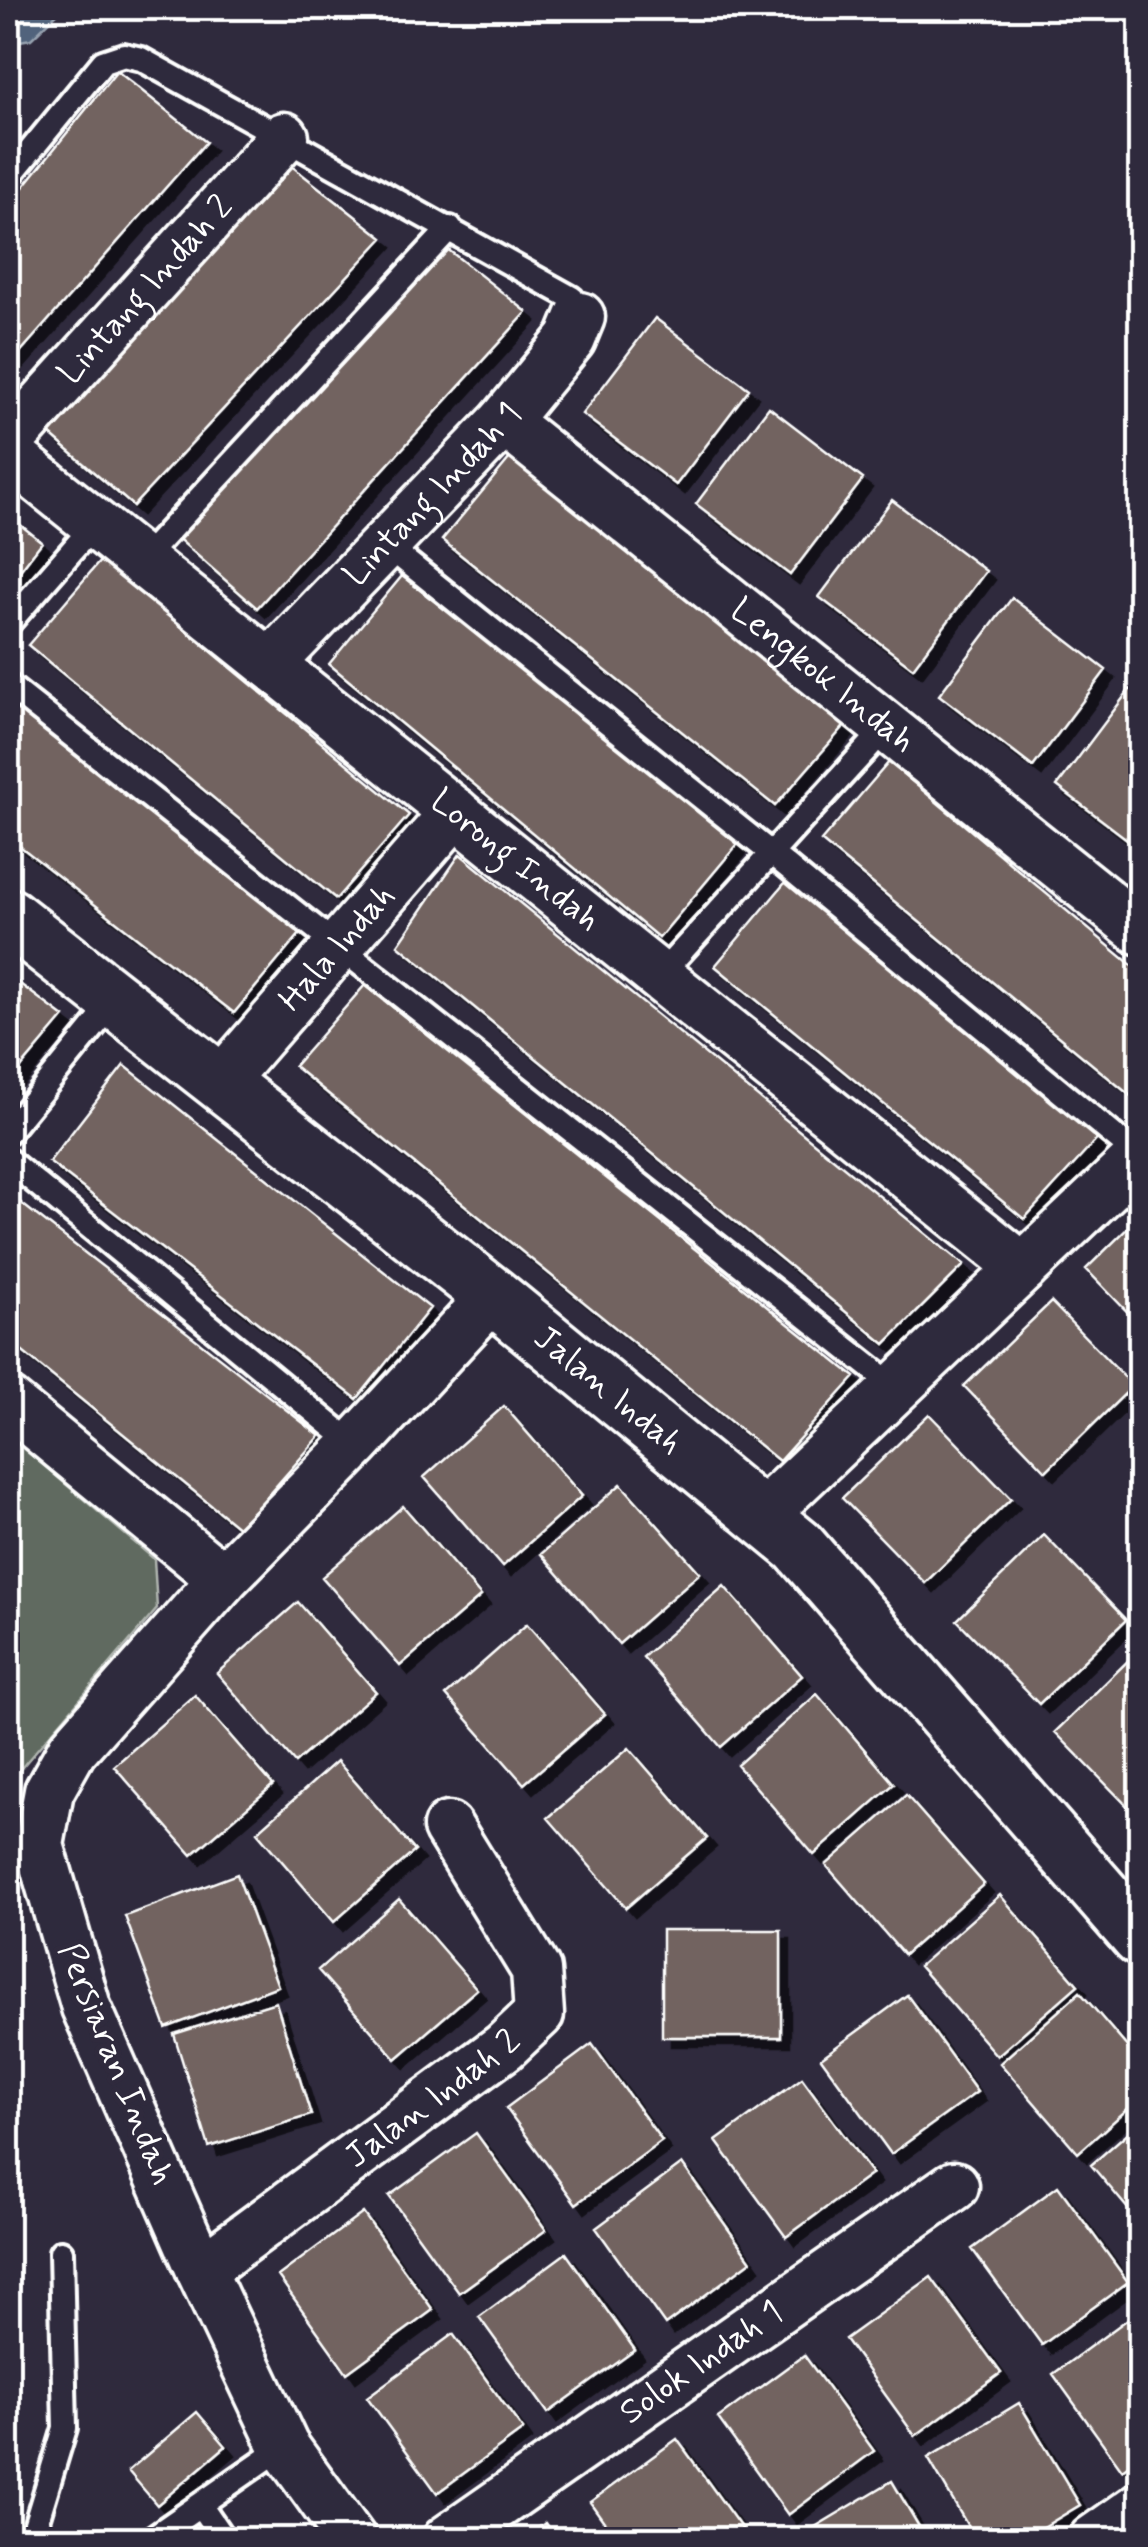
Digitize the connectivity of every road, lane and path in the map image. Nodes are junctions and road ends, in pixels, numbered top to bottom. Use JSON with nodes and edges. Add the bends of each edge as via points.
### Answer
{"nodes":[{"id":1,"x":284,"y":137,"type":"junction"},
{"id":2,"x":8,"y":178,"type":"edge"},
{"id":3,"x":450,"y":228,"type":"junction"},
{"id":4,"x":580,"y":317,"type":"joint"},
{"id":5,"x":504,"y":421,"type":"junction"},
{"id":6,"x":8,"y":442,"type":"edge"},
{"id":7,"x":8,"y":454,"type":"edge"},
{"id":8,"x":95,"y":524,"type":"junction"},
{"id":9,"x":386,"y":545,"type":"junction"},
{"id":10,"x":141,"y":561,"type":"junction"},
{"id":11,"x":8,"y":624,"type":"edge"},
{"id":12,"x":270,"y":664,"type":"junction"},
{"id":13,"x":8,"y":685,"type":"edge"},
{"id":14,"x":885,"y":729,"type":"junction"},
{"id":15,"x":455,"y":812,"type":"junction"},
{"id":16,"x":772,"y":854,"type":"junction"},
{"id":17,"x":8,"y":916,"type":"edge"},
{"id":18,"x":1140,"y":930,"type":"edge"},
{"id":19,"x":338,"y":950,"type":"junction"},
{"id":20,"x":658,"y":976,"type":"junction"},
{"id":21,"x":114,"y":1002,"type":"junction"},
{"id":22,"x":219,"y":1084,"type":"junction"},
{"id":23,"x":8,"y":1132,"type":"edge"},
{"id":24,"x":1140,"y":1157,"type":"edge"},
{"id":25,"x":8,"y":1160,"type":"edge"},
{"id":26,"x":1023,"y":1268,"type":"junction"},
{"id":27,"x":493,"y":1296,"type":"junction"},
{"id":28,"x":898,"y":1390,"type":"junction"},
{"id":29,"x":8,"y":1402,"type":"edge"},
{"id":30,"x":355,"y":1445,"type":"junction"},
{"id":31,"x":763,"y":1514,"type":"junction"},
{"id":32,"x":223,"y":1579,"type":"junction"},
{"id":33,"x":448,"y":1827,"type":"dead end"},
{"id":34,"x":1140,"y":1938,"type":"edge"},
{"id":35,"x":954,"y":2186,"type":"dead end"},
{"id":36,"x":61,"y":2252,"type":"dead end"},
{"id":37,"x":201,"y":2270,"type":"junction"},
{"id":38,"x":284,"y":2446,"type":"junction"},
{"id":39,"x":200,"y":2505,"type":"junction"},
{"id":40,"x":1140,"y":2507,"type":"edge"},
{"id":41,"x":31,"y":2540,"type":"edge"},
{"id":42,"x":149,"y":2540,"type":"edge"},
{"id":43,"x":224,"y":2540,"type":"edge"},
{"id":44,"x":352,"y":2540,"type":"edge"},
{"id":45,"x":447,"y":2540,"type":"edge"},
{"id":46,"x":1092,"y":2540,"type":"edge"}],
"edges":[{"from":1,"to":2,"type":"lane","via":[[141,59],[124,56],[103,62]]},
{"from":1,"to":3,"type":"lane"},
{"from":1,"to":6,"type":"street","name":"Lintang Indah 2"},
{"from":3,"to":4,"type":"lane","via":[[572,298]]},
{"from":3,"to":10,"type":"lane"},
{"from":4,"to":5,"type":"street","name":"Lintang Indah 1","via":[[571,339]]},
{"from":5,"to":9,"type":"street","name":"Lintang Indah 1"},
{"from":5,"to":14,"type":"street","name":"Lengkok Indah"},
{"from":7,"to":8,"type":"street","name":"Lorong Indah"},
{"from":8,"to":10,"type":"street","name":"Lorong Indah"},
{"from":8,"to":11,"type":"lane"},
{"from":9,"to":12,"type":"street","name":"Lintang Indah 1"},
{"from":9,"to":16,"type":"lane"},
{"from":10,"to":12,"type":"street","name":"Lorong Indah"},
{"from":12,"to":15,"type":"street","name":"Lorong Indah"},
{"from":13,"to":19,"type":"lane"},
{"from":14,"to":16,"type":"lane"},
{"from":14,"to":18,"type":"street","name":"Lengkok Indah"},
{"from":15,"to":19,"type":"street","name":"Hala Indah"},
{"from":15,"to":20,"type":"street","name":"Lorong Indah"},
{"from":16,"to":20,"type":"lane"},
{"from":16,"to":24,"type":"lane"},
{"from":17,"to":21,"type":"street","name":"Jalan Indah"},
{"from":19,"to":22,"type":"street","name":"Hala Indah"},
{"from":19,"to":28,"type":"lane"},
{"from":20,"to":26,"type":"street","name":"Lorong Indah"},
{"from":21,"to":22,"type":"street","name":"Jalan Indah"},
{"from":21,"to":23,"type":"lane"},
{"from":22,"to":27,"type":"street","name":"Jalan Indah"},
{"from":24,"to":26,"type":"street"},
{"from":25,"to":30,"type":"lane"},
{"from":26,"to":28,"type":"street"},
{"from":27,"to":30,"type":"street","name":"Persiaran Indah"},
{"from":27,"to":31,"type":"street","name":"Jalan Indah"},
{"from":28,"to":31,"type":"street"},
{"from":29,"to":32,"type":"street"},
{"from":30,"to":32,"type":"street","name":"Persiaran Indah"},
{"from":31,"to":34,"type":"street","name":"Jalan Indah"},
{"from":32,"to":37,"type":"street","name":"Persiaran Indah","via":[[72,1750],[50,1791],[39,1845],[86,2007]]},
{"from":33,"to":37,"type":"street","name":"Jalan Indah 2","via":[[536,1970],[538,2014]]},
{"from":35,"to":45,"type":"street","name":"Solok Indah 1"},
{"from":36,"to":41,"type":"lane","via":[[65,2428]]},
{"from":37,"to":38,"type":"street","name":"Persiaran Indah"},
{"from":38,"to":39,"type":"lane"},
{"from":38,"to":44,"type":"street","name":"Persiaran Indah"},
{"from":39,"to":42,"type":"lane"},
{"from":39,"to":43,"type":"lane"},
{"from":40,"to":46,"type":"street"}]}
